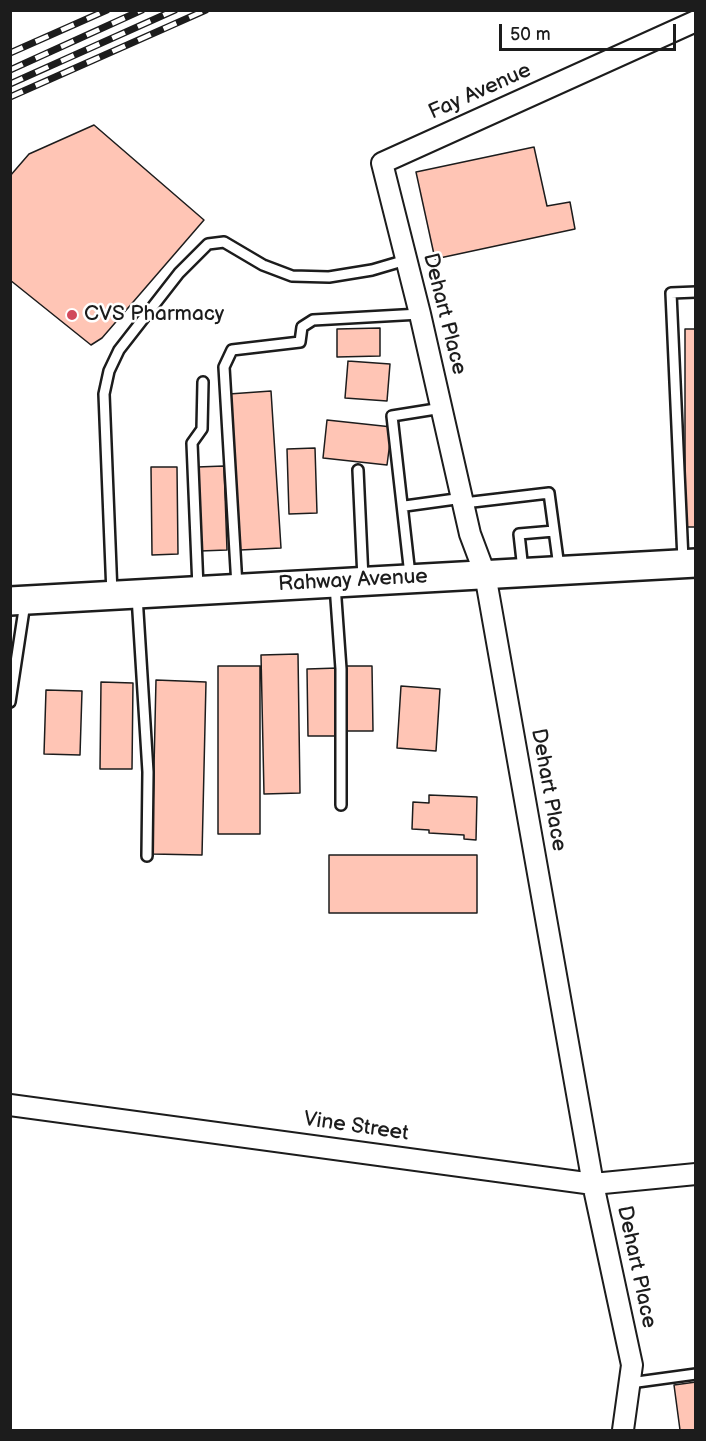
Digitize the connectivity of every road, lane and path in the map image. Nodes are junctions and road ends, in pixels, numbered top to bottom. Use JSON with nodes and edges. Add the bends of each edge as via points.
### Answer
{"nodes":[{"id":1,"x":696,"y":21,"type":"edge"},
{"id":2,"x":382,"y":163,"type":"joint"},
{"id":3,"x":406,"y":260,"type":"junction"},
{"id":4,"x":696,"y":292,"type":"edge"},
{"id":5,"x":420,"y":314,"type":"junction"},
{"id":6,"x":203,"y":382,"type":"dead end"},
{"id":7,"x":442,"y":408,"type":"junction"},
{"id":8,"x":358,"y":470,"type":"dead end"},
{"id":9,"x":464,"y":501,"type":"junction"},
{"id":10,"x":405,"y":506,"type":"junction"},
{"id":11,"x":554,"y":531,"type":"junction"},
{"id":12,"x":689,"y":563,"type":"edge"},
{"id":13,"x":560,"y":570,"type":"junction"},
{"id":14,"x":523,"y":572,"type":"junction"},
{"id":15,"x":485,"y":574,"type":"junction"},
{"id":16,"x":411,"y":578,"type":"junction"},
{"id":17,"x":363,"y":581,"type":"junction"},
{"id":18,"x":334,"y":582,"type":"junction"},
{"id":19,"x":237,"y":588,"type":"junction"},
{"id":20,"x":198,"y":590,"type":"junction"},
{"id":21,"x":124,"y":594,"type":"junction"},
{"id":22,"x":18,"y":601,"type":"edge"},
{"id":23,"x":10,"y":702,"type":"edge"},
{"id":24,"x":341,"y":806,"type":"dead end"},
{"id":25,"x":147,"y":856,"type":"dead end"},
{"id":26,"x":10,"y":1105,"type":"edge"},
{"id":27,"x":696,"y":1174,"type":"edge"},
{"id":28,"x":593,"y":1184,"type":"junction"},
{"id":29,"x":696,"y":1374,"type":"edge"},
{"id":30,"x":630,"y":1383,"type":"junction"},
{"id":31,"x":622,"y":1431,"type":"edge"}],
"edges":[{"from":1,"to":2,"type":"street","name":"Fay Avenue"},
{"from":2,"to":3,"type":"street","name":"Dehart Place"},
{"from":3,"to":5,"type":"street","name":"Dehart Place"},
{"from":3,"to":21,"type":"lane","via":[[329,277],[292,276],[263,265],[224,242],[208,244],[179,273],[119,350],[105,387]]},
{"from":4,"to":12,"type":"lane","via":[[671,293]]},
{"from":5,"to":7,"type":"street","name":"Dehart Place"},
{"from":5,"to":19,"type":"lane","via":[[313,320],[302,327],[300,342],[232,350],[224,367]]},
{"from":6,"to":20,"type":"lane","via":[[202,429],[192,443]]},
{"from":7,"to":9,"type":"street","name":"Dehart Place"},
{"from":7,"to":10,"type":"lane","via":[[392,416]]},
{"from":8,"to":17,"type":"lane"},
{"from":9,"to":10,"type":"lane"},
{"from":9,"to":11,"type":"lane","via":[[549,493]]},
{"from":9,"to":15,"type":"street","name":"Dehart Place","via":[[470,534]]},
{"from":10,"to":16,"type":"lane"},
{"from":11,"to":13,"type":"lane"},
{"from":11,"to":14,"type":"lane","via":[[519,534]]},
{"from":12,"to":13,"type":"main road","name":"Rahway Avenue"},
{"from":13,"to":14,"type":"main road","name":"Rahway Avenue"},
{"from":14,"to":15,"type":"main road","name":"Rahway Avenue"},
{"from":15,"to":16,"type":"main road","name":"Rahway Avenue"},
{"from":15,"to":28,"type":"street","name":"Dehart Place"},
{"from":16,"to":17,"type":"main road","name":"Rahway Avenue"},
{"from":17,"to":18,"type":"main road","name":"Rahway Avenue"},
{"from":18,"to":19,"type":"main road","name":"Rahway Avenue"},
{"from":18,"to":24,"type":"lane","via":[[341,669]]},
{"from":19,"to":20,"type":"main road","name":"Rahway Avenue"},
{"from":20,"to":21,"type":"main road","name":"Rahway Avenue"},
{"from":21,"to":22,"type":"main road","name":"Rahway Avenue"},
{"from":21,"to":25,"type":"lane","via":[[148,772]]},
{"from":22,"to":23,"type":"lane"},
{"from":26,"to":28,"type":"street","name":"Vine Street"},
{"from":27,"to":28,"type":"street","name":"Vine Street"},
{"from":28,"to":30,"type":"street","name":"Dehart Place","via":[[632,1365]]},
{"from":29,"to":30,"type":"lane"},
{"from":30,"to":31,"type":"street","name":"Dehart Place"}]}
